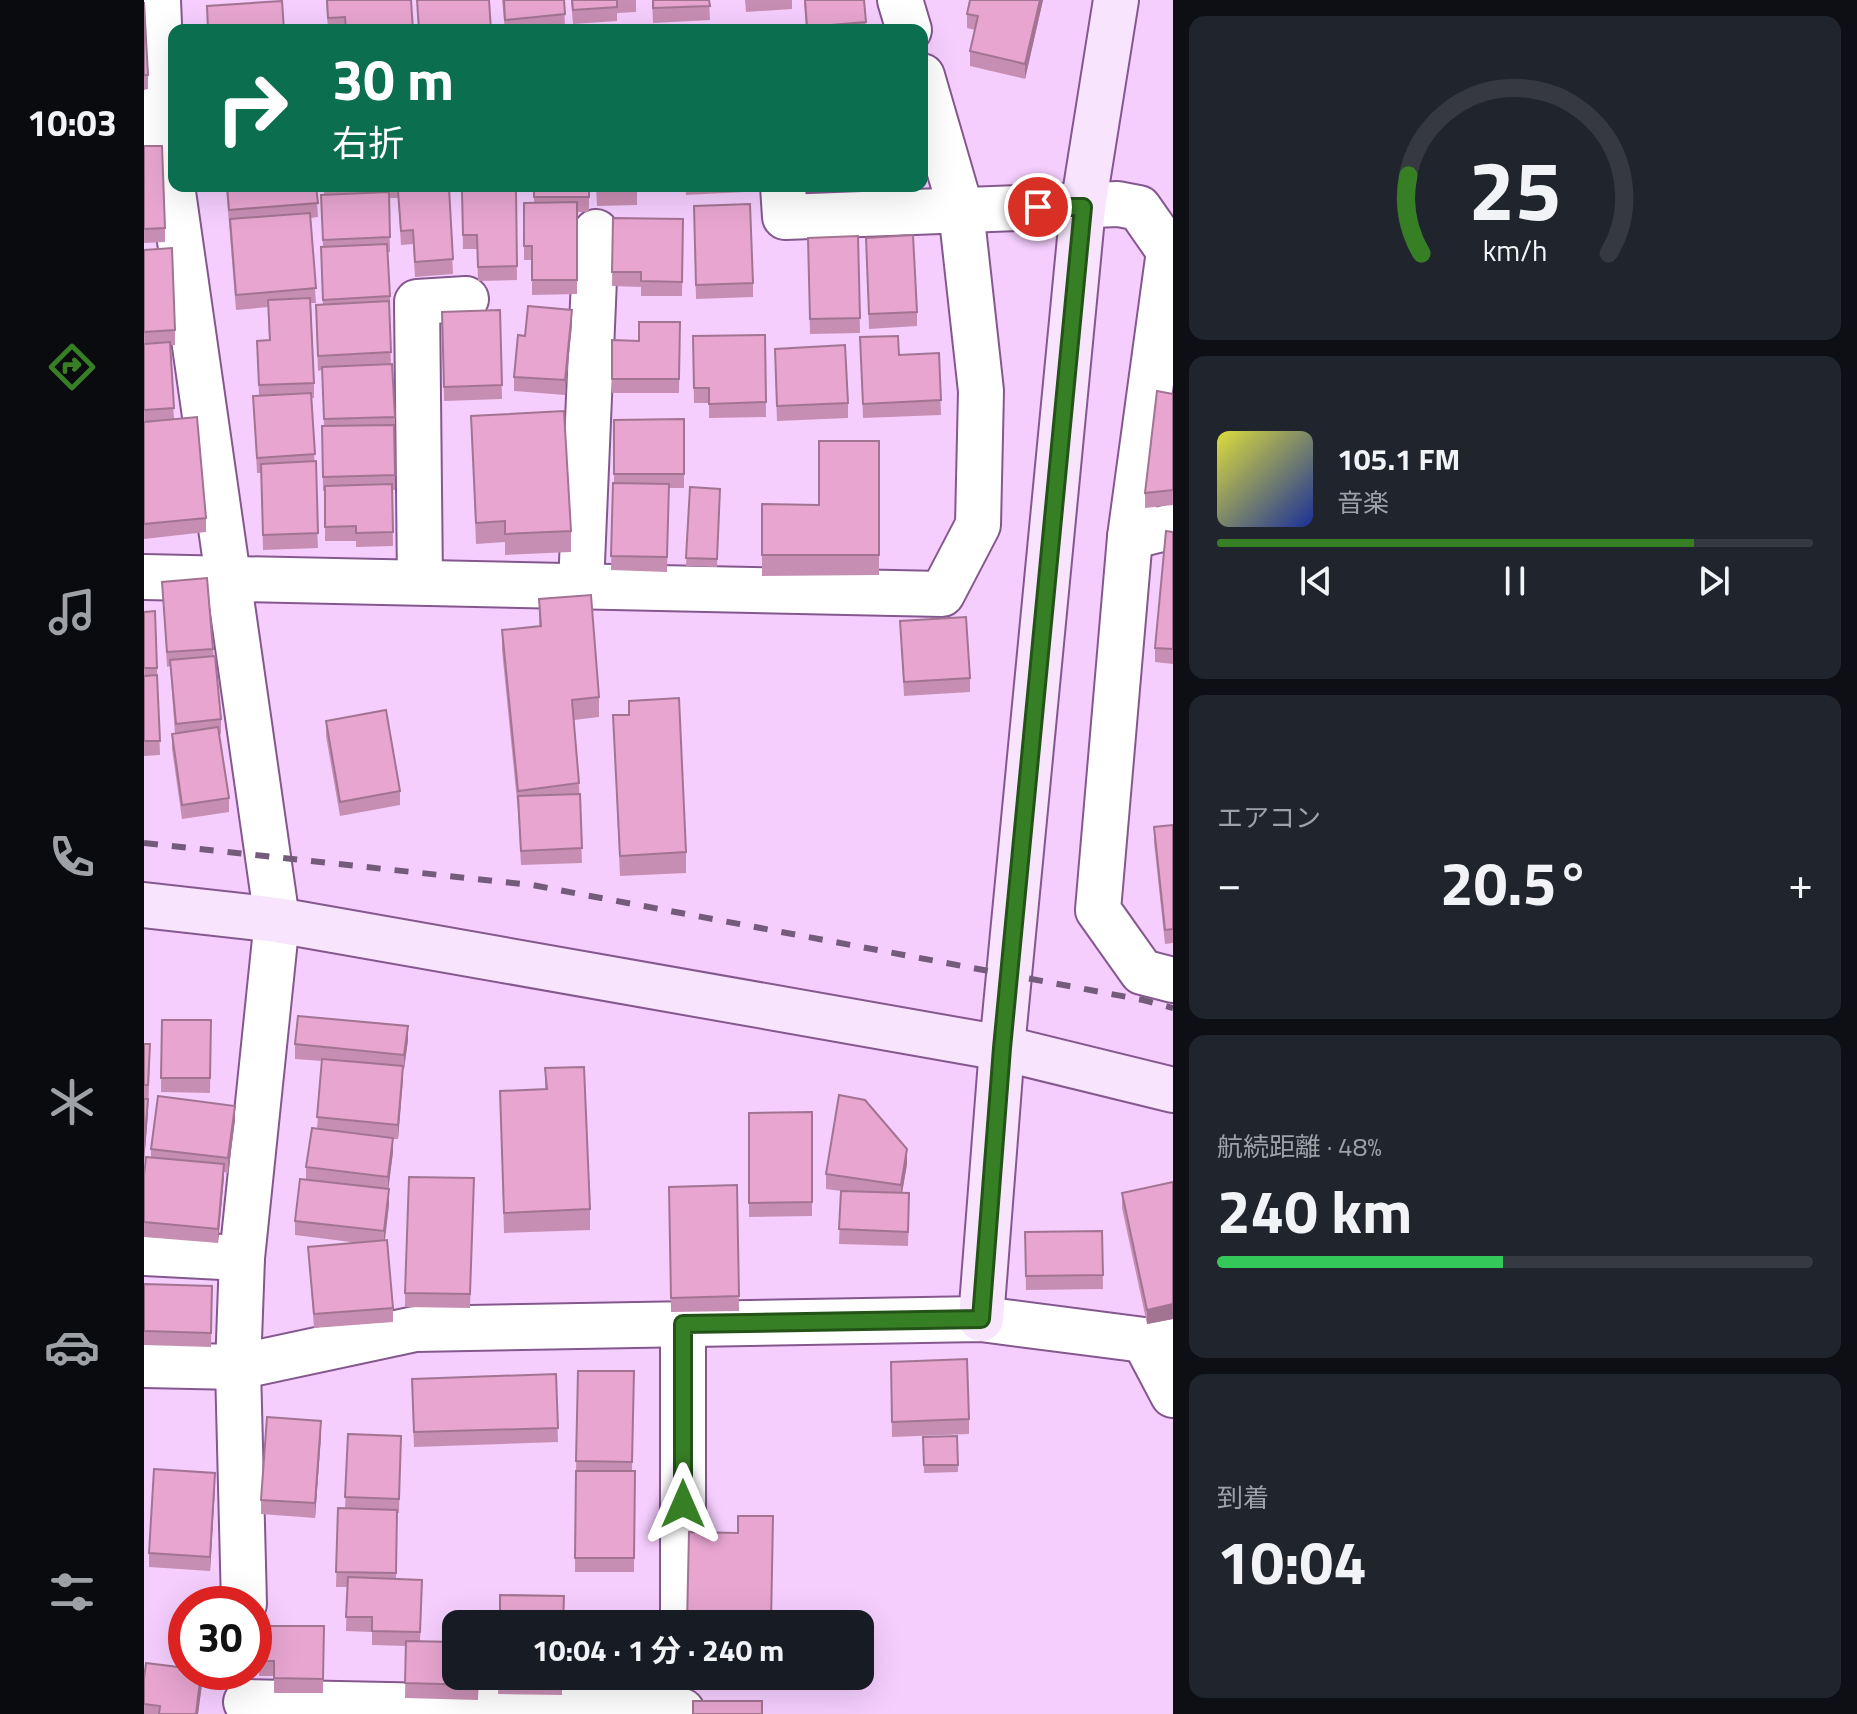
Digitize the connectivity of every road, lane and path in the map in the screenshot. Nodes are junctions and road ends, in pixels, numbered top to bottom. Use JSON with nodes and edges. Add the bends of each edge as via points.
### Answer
{"nodes":[{"id":1,"x":158,"y":0,"type":"edge"},
{"id":2,"x":900,"y":0,"type":"edge"},
{"id":3,"x":1116,"y":0,"type":"edge"},
{"id":4,"x":907,"y":24,"type":"edge"},
{"id":5,"x":928,"y":97,"type":"edge"},
{"id":6,"x":153,"y":110,"type":"edge"},
{"id":7,"x":783,"y":192,"type":"edge"},
{"id":8,"x":1083,"y":207,"type":"junction"},
{"id":9,"x":961,"y":210,"type":"junction"},
{"id":10,"x":596,"y":232,"type":"dead end"},
{"id":11,"x":1171,"y":237,"type":"edge"},
{"id":12,"x":466,"y":299,"type":"dead end"},
{"id":13,"x":1173,"y":526,"type":"edge"},
{"id":14,"x":1130,"y":537,"type":"junction"},
{"id":15,"x":144,"y":577,"type":"edge"},
{"id":16,"x":229,"y":578,"type":"junction"},
{"id":17,"x":420,"y":582,"type":"junction"},
{"id":18,"x":581,"y":586,"type":"junction"},
{"id":19,"x":144,"y":905,"type":"edge"},
{"id":20,"x":277,"y":920,"type":"junction"},
{"id":21,"x":1173,"y":980,"type":"edge"},
{"id":22,"x":1002,"y":1048,"type":"junction"},
{"id":23,"x":1173,"y":1090,"type":"edge"},
{"id":24,"x":144,"y":1253,"type":"edge"},
{"id":25,"x":242,"y":1258,"type":"junction"},
{"id":26,"x":981,"y":1319,"type":"junction"},
{"id":27,"x":683,"y":1324,"type":"junction"},
{"id":28,"x":1159,"y":1340,"type":"edge"},
{"id":29,"x":144,"y":1365,"type":"edge"},
{"id":30,"x":238,"y":1367,"type":"junction"},
{"id":31,"x":1173,"y":1395,"type":"edge"},
{"id":32,"x":244,"y":1586,"type":"edge"},
{"id":33,"x":683,"y":1610,"type":"edge"},
{"id":34,"x":246,"y":1696,"type":"edge"},
{"id":35,"x":682,"y":1700,"type":"edge"}],
"edges":[{"from":1,"to":6,"type":"street"},
{"from":2,"to":4,"type":"street"},
{"from":3,"to":8,"type":"street"},
{"from":5,"to":9,"type":"street"},
{"from":6,"to":16,"type":"street"},
{"from":7,"to":9,"type":"street","via":[[785,217]]},
{"from":8,"to":9,"type":"street"},
{"from":8,"to":11,"type":"street","via":[[1139,208]]},
{"from":8,"to":22,"type":"street"},
{"from":9,"to":18,"type":"street","via":[[981,391],[978,525],[942,594]]},
{"from":10,"to":18,"type":"street"},
{"from":11,"to":14,"type":"street"},
{"from":12,"to":17,"type":"street","via":[[417,302]]},
{"from":13,"to":14,"type":"street"},
{"from":14,"to":21,"type":"street","via":[[1098,910],[1142,972]]},
{"from":15,"to":16,"type":"street"},
{"from":16,"to":17,"type":"street"},
{"from":16,"to":20,"type":"street"},
{"from":17,"to":18,"type":"street"},
{"from":19,"to":20,"type":"street"},
{"from":20,"to":22,"type":"street"},
{"from":20,"to":25,"type":"street"},
{"from":22,"to":23,"type":"street"},
{"from":22,"to":26,"type":"street"},
{"from":24,"to":25,"type":"street"},
{"from":25,"to":30,"type":"street"},
{"from":26,"to":27,"type":"street"},
{"from":26,"to":28,"type":"street"},
{"from":27,"to":30,"type":"street","via":[[415,1329]]},
{"from":27,"to":33,"type":"street"},
{"from":28,"to":31,"type":"street"},
{"from":29,"to":30,"type":"street"},
{"from":30,"to":32,"type":"street"},
{"from":34,"to":35,"type":"street"}]}
